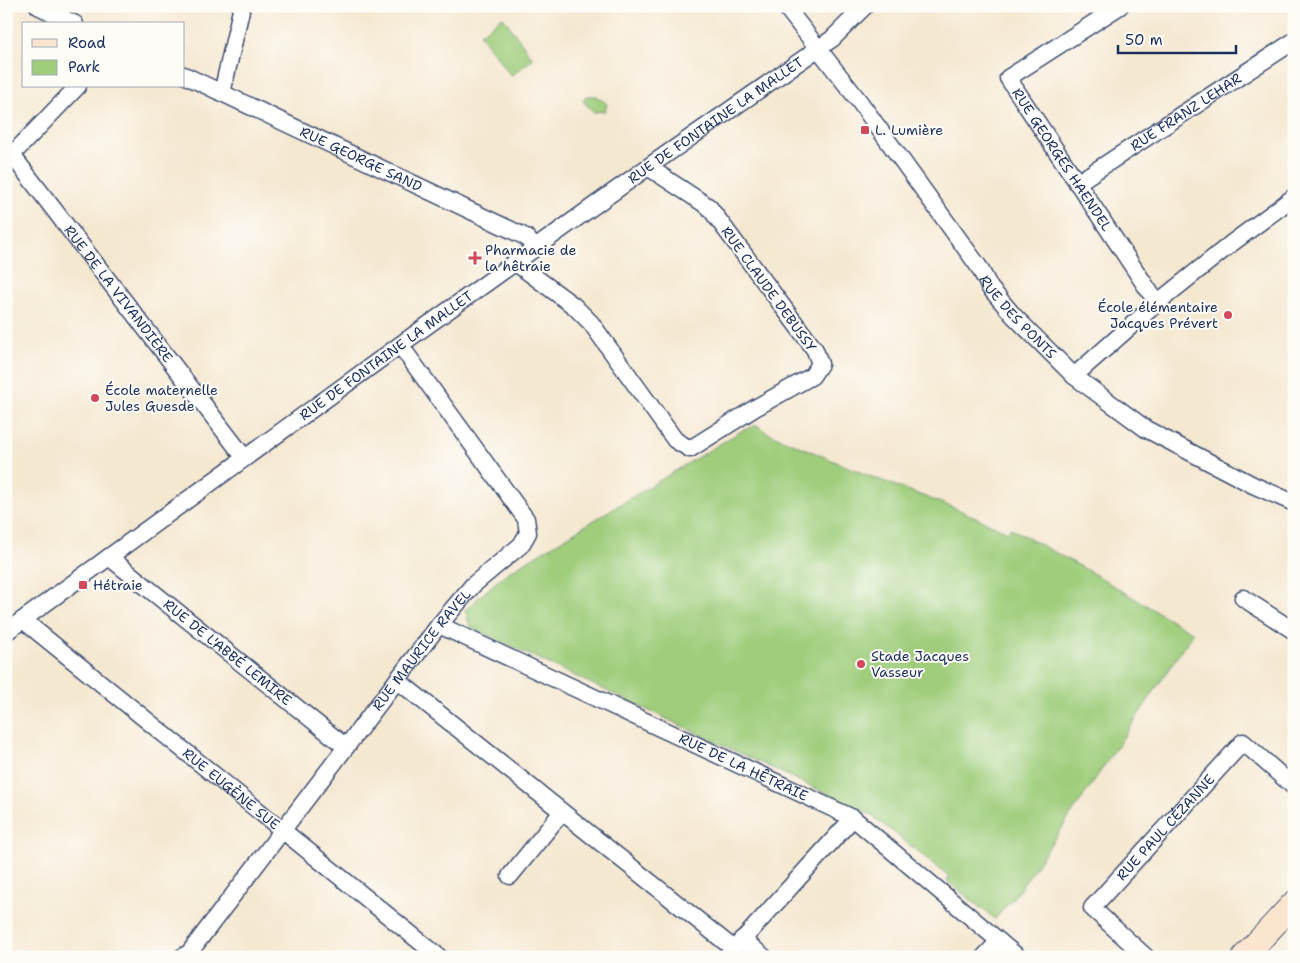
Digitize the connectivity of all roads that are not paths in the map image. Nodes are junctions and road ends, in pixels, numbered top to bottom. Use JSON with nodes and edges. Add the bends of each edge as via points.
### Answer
{"nodes":[{"id":1,"x":38,"y":6,"type":"edge"},
{"id":2,"x":242,"y":6,"type":"edge"},
{"id":3,"x":785,"y":6,"type":"edge"},
{"id":4,"x":865,"y":6,"type":"edge"},
{"id":5,"x":1120,"y":6,"type":"edge"},
{"id":6,"x":71,"y":22,"type":"edge"},
{"id":7,"x":1294,"y":41,"type":"edge"},
{"id":8,"x":818,"y":48,"type":"junction"},
{"id":9,"x":185,"y":75,"type":"edge"},
{"id":10,"x":76,"y":88,"type":"edge"},
{"id":11,"x":222,"y":93,"type":"junction"},
{"id":12,"x":9,"y":158,"type":"edge"},
{"id":13,"x":648,"y":167,"type":"junction"},
{"id":14,"x":1077,"y":183,"type":"junction"},
{"id":15,"x":1294,"y":197,"type":"edge"},
{"id":16,"x":535,"y":248,"type":"junction"},
{"id":17,"x":516,"y":263,"type":"junction"},
{"id":18,"x":1157,"y":303,"type":"junction"},
{"id":19,"x":400,"y":345,"type":"junction"},
{"id":20,"x":1074,"y":376,"type":"junction"},
{"id":21,"x":244,"y":457,"type":"junction"},
{"id":22,"x":1294,"y":503,"type":"edge"},
{"id":23,"x":109,"y":557,"type":"junction"},
{"id":24,"x":1243,"y":598,"type":"dead end"},
{"id":25,"x":23,"y":620,"type":"junction"},
{"id":26,"x":439,"y":625,"type":"junction"},
{"id":27,"x":6,"y":632,"type":"edge"},
{"id":28,"x":1294,"y":632,"type":"edge"},
{"id":29,"x":397,"y":680,"type":"junction"},
{"id":30,"x":346,"y":747,"type":"junction"},
{"id":31,"x":1294,"y":787,"type":"edge"},
{"id":32,"x":562,"y":812,"type":"junction"},
{"id":33,"x":853,"y":818,"type":"junction"},
{"id":34,"x":283,"y":830,"type":"junction"},
{"id":35,"x":510,"y":876,"type":"dead end"},
{"id":36,"x":1294,"y":903,"type":"edge"},
{"id":37,"x":998,"y":941,"type":"junction"},
{"id":38,"x":734,"y":948,"type":"edge"},
{"id":39,"x":182,"y":957,"type":"edge"},
{"id":40,"x":439,"y":957,"type":"edge"},
{"id":41,"x":764,"y":957,"type":"edge"},
{"id":42,"x":984,"y":957,"type":"edge"},
{"id":43,"x":1018,"y":957,"type":"edge"},
{"id":44,"x":1146,"y":957,"type":"edge"},
{"id":45,"x":1244,"y":957,"type":"edge"}],
"edges":[{"from":1,"to":6,"type":"street"},
{"from":2,"to":11,"type":"street"},
{"from":3,"to":8,"type":"street","name":"RUE DES PONTS"},
{"from":4,"to":8,"type":"street","name":"RUE DE FONTAINE LA MALLET"},
{"from":5,"to":14,"type":"street","name":"RUE GEORGES HAENDEL","via":[[1008,78]]},
{"from":7,"to":14,"type":"street","name":"RUE FRANZ LEHAR"},
{"from":8,"to":13,"type":"street","name":"RUE DE FONTAINE LA MALLET"},
{"from":8,"to":20,"type":"street","name":"RUE DES PONTS","via":[[973,259],[990,288]]},
{"from":9,"to":11,"type":"street","name":"RUE GEORGE SAND"},
{"from":10,"to":12,"type":"street"},
{"from":11,"to":16,"type":"street","name":"RUE GEORGE SAND","via":[[526,237]]},
{"from":12,"to":21,"type":"street","name":"RUE DE LA VIVANDIÈRE"},
{"from":13,"to":16,"type":"street","name":"RUE DE FONTAINE LA MALLET"},
{"from":13,"to":17,"type":"street","name":"RUE CLAUDE DEBUSSY","via":[[709,207],[725,227],[816,350],[820,364],[812,376],[690,449],[674,440],[591,323],[574,306]]},
{"from":14,"to":18,"type":"street","name":"RUE GEORGES HAENDEL"},
{"from":15,"to":18,"type":"street"},
{"from":16,"to":17,"type":"street","name":"RUE DE FONTAINE LA MALLET"},
{"from":17,"to":19,"type":"street","name":"RUE DE FONTAINE LA MALLET"},
{"from":18,"to":20,"type":"street"},
{"from":19,"to":21,"type":"street","name":"RUE DE FONTAINE LA MALLET"},
{"from":19,"to":26,"type":"street","name":"RUE MAURICE RAVEL","via":[[526,519],[528,533],[521,546],[472,586]]},
{"from":20,"to":22,"type":"street","name":"RUE DES PONTS","via":[[1146,429]]},
{"from":21,"to":23,"type":"street","name":"RUE DE FONTAINE LA MALLET"},
{"from":23,"to":25,"type":"street","name":"RUE DE FONTAINE LA MALLET"},
{"from":23,"to":30,"type":"street","name":"RUE DE L'ABBÉ LEMIRE"},
{"from":24,"to":28,"type":"street"},
{"from":25,"to":27,"type":"street","name":"RUE DE FONTAINE LA MALLET"},
{"from":25,"to":34,"type":"street","name":"RUE EUGÈNE SUE"},
{"from":26,"to":29,"type":"street","name":"RUE MAURICE RAVEL"},
{"from":26,"to":33,"type":"street","name":"RUE DE LA HÊTRAIE"},
{"from":29,"to":30,"type":"street","name":"RUE MAURICE RAVEL"},
{"from":29,"to":32,"type":"street"},
{"from":30,"to":34,"type":"street","name":"RUE MAURICE RAVEL"},
{"from":31,"to":44,"type":"street","name":"RUE PAUL CÉZANNE","via":[[1243,742],[1092,908]]},
{"from":32,"to":35,"type":"street"},
{"from":32,"to":38,"type":"street"},
{"from":33,"to":37,"type":"street","name":"RUE DE LA HÊTRAIE"},
{"from":33,"to":38,"type":"street"},
{"from":34,"to":39,"type":"street","name":"RUE MAURICE RAVEL","via":[[189,953]]},
{"from":34,"to":40,"type":"street","name":"RUE EUGÈNE SUE"},
{"from":36,"to":45,"type":"street"},
{"from":37,"to":42,"type":"street"},
{"from":37,"to":43,"type":"street","name":"RUE DE LA HÊTRAIE"},
{"from":38,"to":41,"type":"street"}]}
